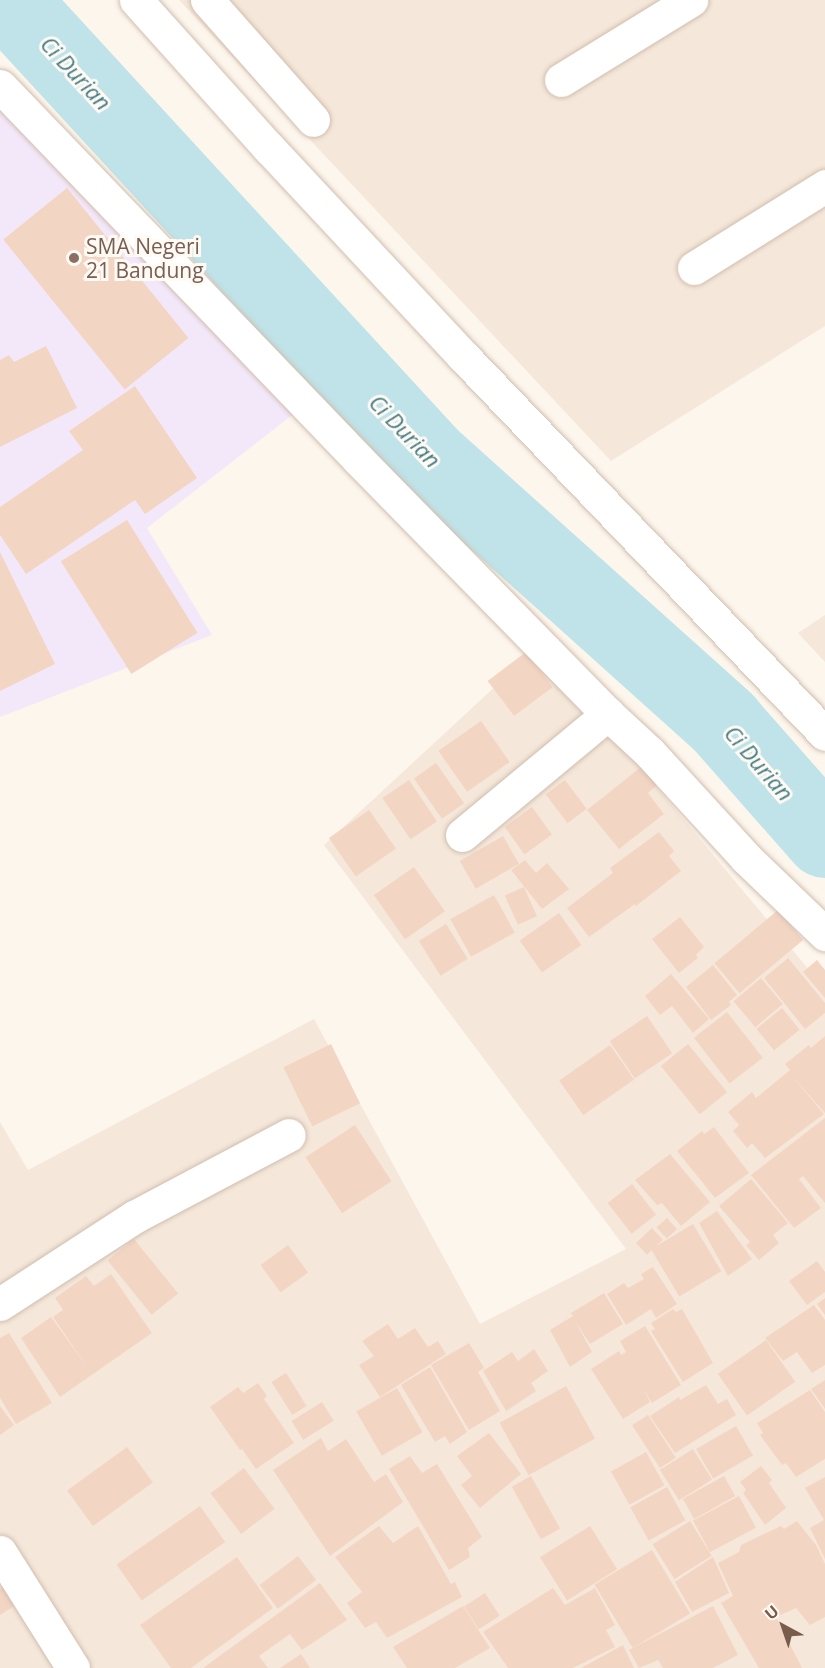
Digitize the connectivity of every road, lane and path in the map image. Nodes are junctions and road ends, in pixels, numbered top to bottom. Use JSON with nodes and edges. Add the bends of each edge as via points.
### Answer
{"nodes":[{"id":1,"x":136,"y":0,"type":"edge"},
{"id":2,"x":207,"y":0,"type":"edge"},
{"id":3,"x":691,"y":0,"type":"edge"},
{"id":4,"x":561,"y":80,"type":"dead end"},
{"id":5,"x":0,"y":86,"type":"edge"},
{"id":6,"x":313,"y":120,"type":"dead end"},
{"id":7,"x":825,"y":186,"type":"edge"},
{"id":8,"x":694,"y":268,"type":"dead end"},
{"id":9,"x":608,"y":714,"type":"junction"},
{"id":10,"x":825,"y":734,"type":"edge"},
{"id":11,"x":462,"y":835,"type":"dead end"},
{"id":12,"x":825,"y":934,"type":"edge"},
{"id":13,"x":289,"y":1135,"type":"dead end"},
{"id":14,"x":0,"y":1304,"type":"edge"},
{"id":15,"x":0,"y":1552,"type":"edge"},
{"id":16,"x":73,"y":1668,"type":"edge"}],
"edges":[{"from":1,"to":10,"type":"street","via":[[463,356]]},
{"from":2,"to":6,"type":"street"},
{"from":3,"to":4,"type":"street"},
{"from":5,"to":9,"type":"street"},
{"from":7,"to":8,"type":"street"},
{"from":9,"to":11,"type":"street"},
{"from":9,"to":12,"type":"street"},
{"from":13,"to":14,"type":"street","via":[[134,1217]]},
{"from":15,"to":16,"type":"street"}]}
